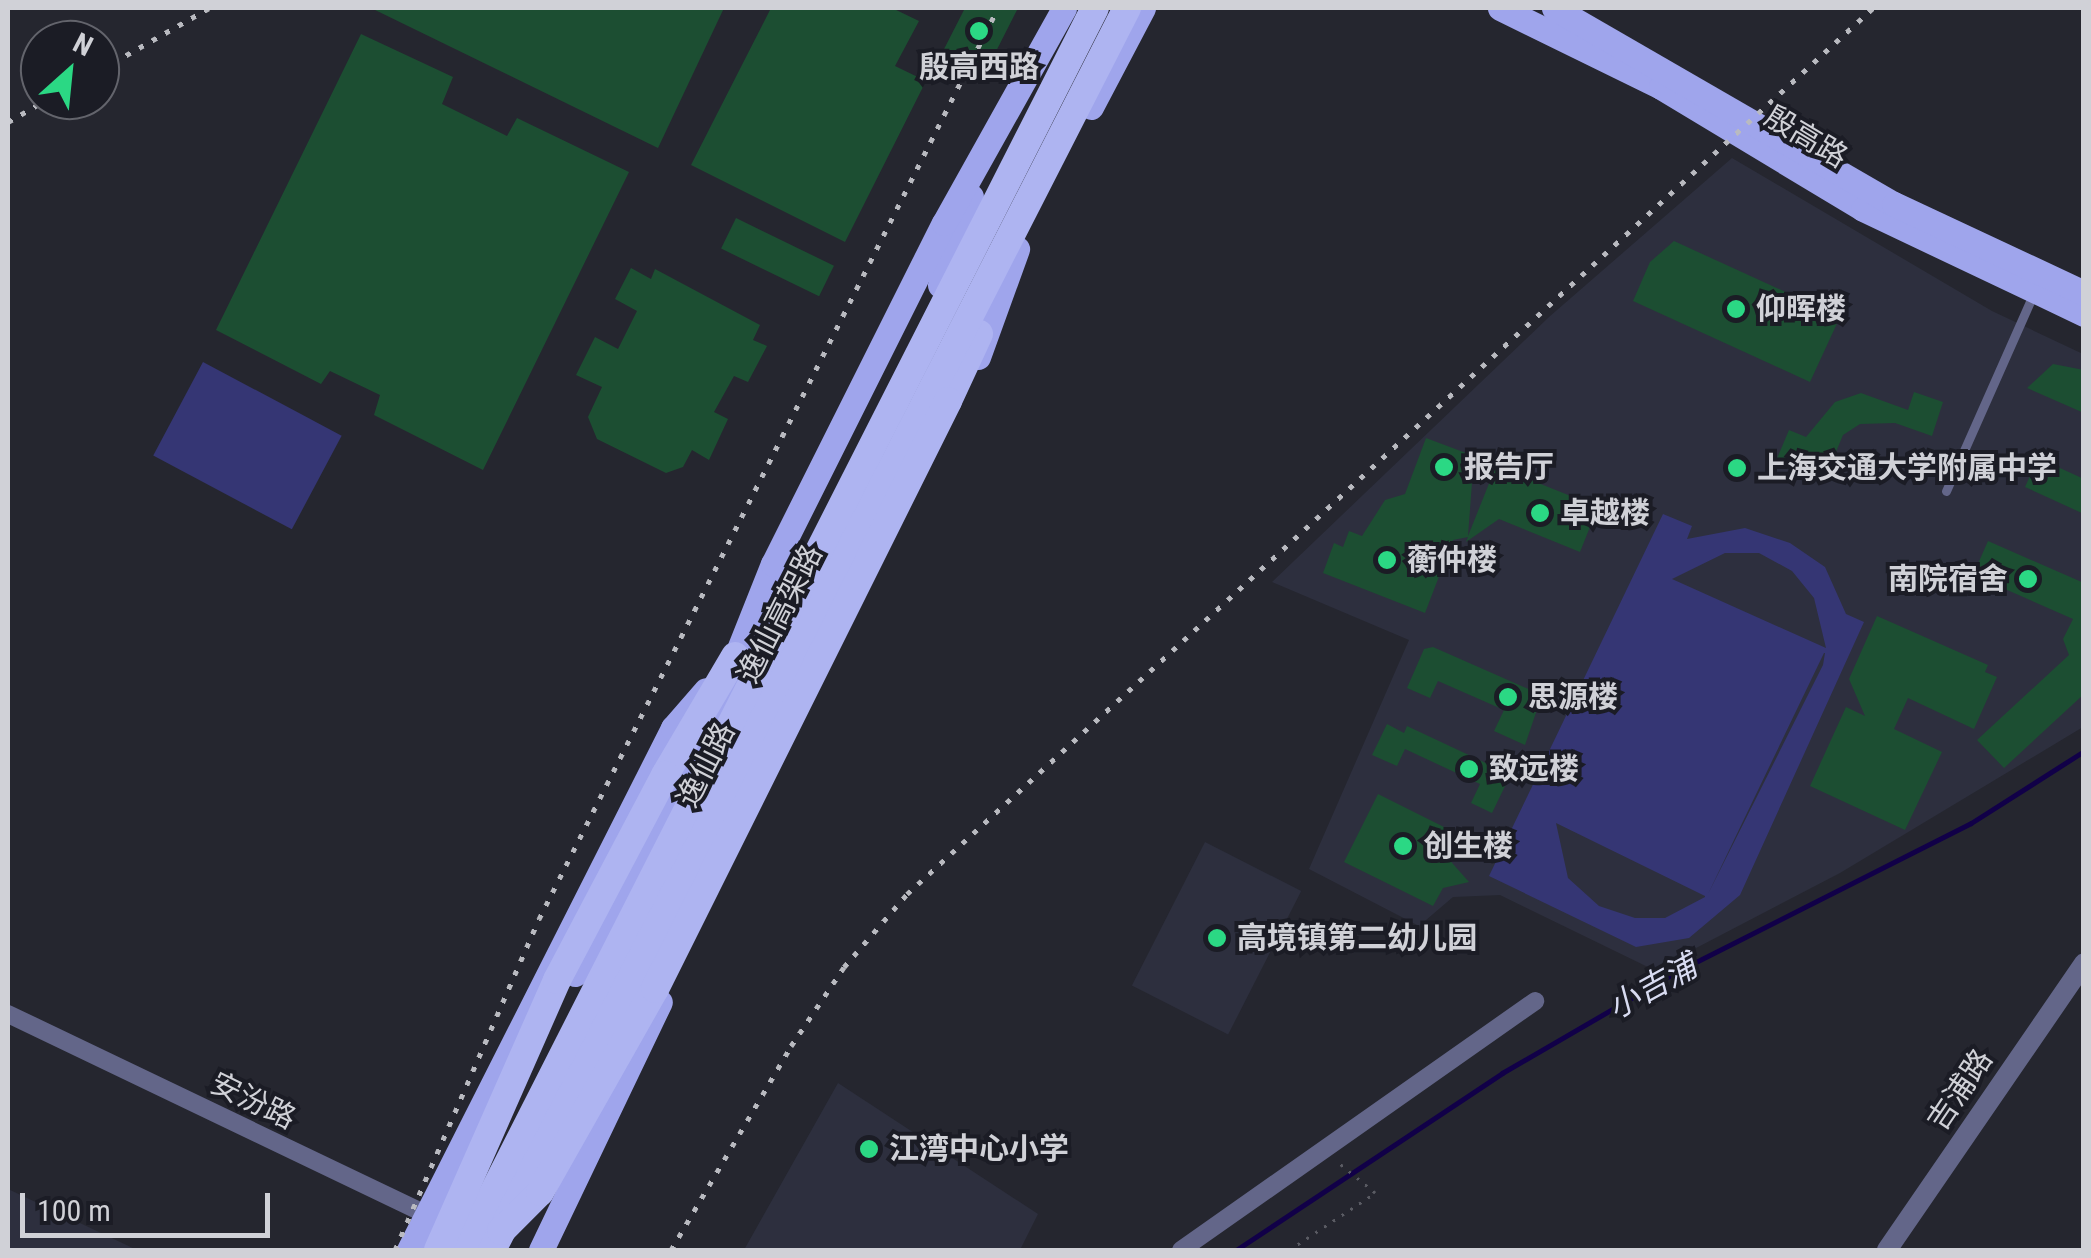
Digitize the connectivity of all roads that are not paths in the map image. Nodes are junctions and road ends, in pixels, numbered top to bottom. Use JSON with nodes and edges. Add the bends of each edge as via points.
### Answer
{"nodes":[{"id":1,"x":1064,"y":8,"type":"edge"},
{"id":2,"x":1095,"y":8,"type":"edge"},
{"id":3,"x":1126,"y":8,"type":"edge"},
{"id":4,"x":1143,"y":8,"type":"edge"},
{"id":5,"x":1500,"y":8,"type":"edge"},
{"id":6,"x":1554,"y":8,"type":"edge"},
{"id":7,"x":1011,"y":260,"type":"junction"},
{"id":8,"x":2034,"y":292,"type":"junction"},
{"id":9,"x":2084,"y":293,"type":"edge"},
{"id":10,"x":2084,"y":314,"type":"edge"},
{"id":11,"x":1946,"y":491,"type":"dead end"},
{"id":12,"x":735,"y":656,"type":"junction"},
{"id":13,"x":674,"y":900,"type":"junction"},
{"id":14,"x":2084,"y":963,"type":"edge"},
{"id":15,"x":678,"y":965,"type":"junction"},
{"id":16,"x":1535,"y":1002,"type":"dead end"},
{"id":17,"x":8,"y":1014,"type":"edge"},
{"id":18,"x":432,"y":1218,"type":"junction"},
{"id":19,"x":497,"y":1244,"type":"edge"},
{"id":20,"x":409,"y":1250,"type":"edge"},
{"id":21,"x":427,"y":1250,"type":"edge"},
{"id":22,"x":438,"y":1250,"type":"edge"},
{"id":23,"x":463,"y":1250,"type":"edge"},
{"id":24,"x":542,"y":1250,"type":"edge"},
{"id":25,"x":1181,"y":1250,"type":"edge"},
{"id":26,"x":1887,"y":1250,"type":"edge"}],
"edges":[{"from":1,"to":12,"type":"main road","name":"逸仙路","via":[[978,172],[954,257],[811,550],[758,610]]},
{"from":2,"to":23,"type":"highway","name":"逸仙高架路"},
{"from":3,"to":19,"type":"highway","name":"逸仙高架路","bridge":true},
{"from":4,"to":7,"type":"main road","name":"逸仙路"},
{"from":5,"to":8,"type":"main road","name":"殷高路","via":[[1660,86],[1863,209]]},
{"from":6,"to":9,"type":"main road","name":"殷高路","via":[[1894,204]]},
{"from":7,"to":13,"type":"main road","name":"逸仙路","via":[[947,362]]},
{"from":7,"to":15,"type":"main road","name":"逸仙路","via":[[968,384]]},
{"from":7,"to":19,"type":"highway","bridge":true,"via":[[948,401],[655,989],[540,1192]]},
{"from":8,"to":10,"type":"main road","name":"殷高路"},
{"from":8,"to":11,"type":"lane"},
{"from":12,"to":18,"type":"main road","name":"逸仙路","via":[[702,742]]},
{"from":12,"to":22,"type":"highway","bridge":true,"via":[[556,980]]},
{"from":13,"to":15,"type":"main road"},
{"from":13,"to":19,"type":"main road","name":"逸仙路"},
{"from":14,"to":26,"type":"street","name":"吉浦路"},
{"from":15,"to":24,"type":"main road","name":"逸仙路"},
{"from":16,"to":25,"type":"street"},
{"from":17,"to":18,"type":"street","name":"安汾路"},
{"from":18,"to":20,"type":"main road","name":"逸仙路"},
{"from":18,"to":21,"type":"main road","name":"逸仙路"},
{"from":18,"to":23,"type":"street","name":"安汾路"}]}
